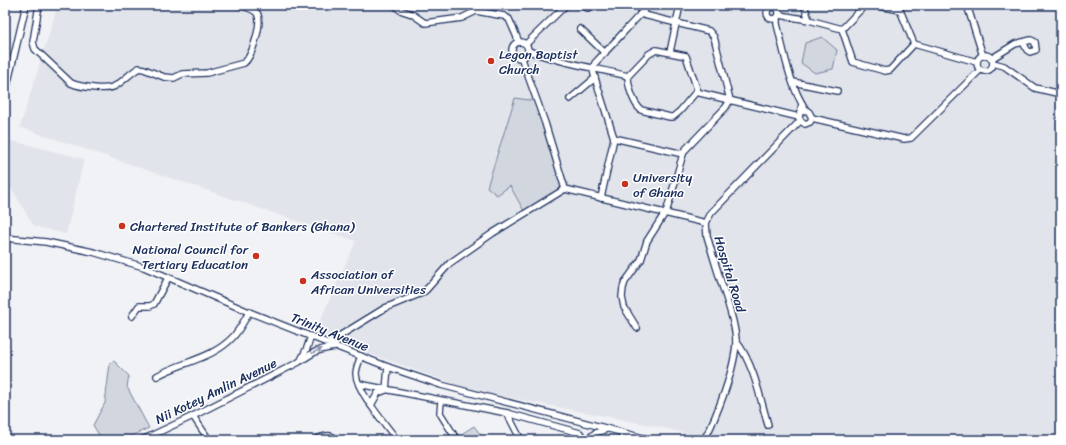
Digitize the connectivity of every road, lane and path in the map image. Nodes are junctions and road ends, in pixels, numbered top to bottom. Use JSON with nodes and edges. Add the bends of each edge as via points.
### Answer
{"nodes":[{"id":1,"x":26,"y":5,"type":"edge"},
{"id":2,"x":39,"y":5,"type":"edge"},
{"id":3,"x":240,"y":5,"type":"edge"},
{"id":4,"x":395,"y":5,"type":"edge"},
{"id":5,"x":566,"y":5,"type":"edge"},
{"id":6,"x":581,"y":5,"type":"edge"},
{"id":7,"x":593,"y":5,"type":"edge"},
{"id":8,"x":649,"y":5,"type":"edge"},
{"id":9,"x":680,"y":5,"type":"edge"},
{"id":10,"x":804,"y":5,"type":"edge"},
{"id":11,"x":865,"y":5,"type":"edge"},
{"id":12,"x":875,"y":5,"type":"edge"},
{"id":13,"x":967,"y":5,"type":"edge"},
{"id":14,"x":771,"y":6,"type":"edge"},
{"id":15,"x":640,"y":14,"type":"junction"},
{"id":16,"x":778,"y":15,"type":"edge"},
{"id":17,"x":809,"y":20,"type":"junction"},
{"id":18,"x":676,"y":22,"type":"junction"},
{"id":19,"x":580,"y":29,"type":"dead end"},
{"id":20,"x":842,"y":29,"type":"junction"},
{"id":21,"x":519,"y":42,"type":"junction"},
{"id":22,"x":1023,"y":42,"type":"dead end"},
{"id":23,"x":526,"y":44,"type":"junction"},
{"id":24,"x":914,"y":44,"type":"junction"},
{"id":25,"x":529,"y":51,"type":"junction"},
{"id":26,"x":670,"y":52,"type":"junction"},
{"id":27,"x":605,"y":53,"type":"junction"},
{"id":28,"x":983,"y":56,"type":"junction"},
{"id":29,"x":522,"y":59,"type":"junction"},
{"id":30,"x":992,"y":61,"type":"junction"},
{"id":31,"x":977,"y":62,"type":"junction"},
{"id":32,"x":594,"y":67,"type":"junction"},
{"id":33,"x":980,"y":70,"type":"junction"},
{"id":34,"x":628,"y":76,"type":"junction"},
{"id":35,"x":595,"y":78,"type":"junction"},
{"id":36,"x":793,"y":82,"type":"junction"},
{"id":37,"x":5,"y":91,"type":"edge"},
{"id":38,"x":837,"y":91,"type":"dead end"},
{"id":39,"x":696,"y":92,"type":"junction"},
{"id":40,"x":1061,"y":94,"type":"edge"},
{"id":41,"x":570,"y":99,"type":"dead end"},
{"id":42,"x":730,"y":100,"type":"junction"},
{"id":43,"x":801,"y":118,"type":"junction"},
{"id":44,"x":812,"y":118,"type":"junction"},
{"id":45,"x":614,"y":138,"type":"junction"},
{"id":46,"x":683,"y":154,"type":"junction"},
{"id":47,"x":565,"y":189,"type":"junction"},
{"id":48,"x":601,"y":198,"type":"junction"},
{"id":49,"x":666,"y":213,"type":"junction"},
{"id":50,"x":706,"y":223,"type":"junction"},
{"id":51,"x":5,"y":238,"type":"edge"},
{"id":52,"x":168,"y":278,"type":"junction"},
{"id":53,"x":249,"y":312,"type":"junction"},
{"id":54,"x":132,"y":316,"type":"dead end"},
{"id":55,"x":637,"y":328,"type":"dead end"},
{"id":56,"x":311,"y":336,"type":"junction"},
{"id":57,"x":736,"y":341,"type":"junction"},
{"id":58,"x":328,"y":343,"type":"junction"},
{"id":59,"x":338,"y":347,"type":"junction"},
{"id":60,"x":361,"y":356,"type":"junction"},
{"id":61,"x":299,"y":362,"type":"junction"},
{"id":62,"x":388,"y":367,"type":"junction"},
{"id":63,"x":157,"y":376,"type":"dead end"},
{"id":64,"x":359,"y":384,"type":"junction"},
{"id":65,"x":386,"y":390,"type":"junction"},
{"id":66,"x":441,"y":401,"type":"junction"},
{"id":67,"x":371,"y":405,"type":"junction"},
{"id":68,"x":507,"y":413,"type":"junction"},
{"id":69,"x":192,"y":416,"type":"junction"},
{"id":70,"x":768,"y":425,"type":"dead end"},
{"id":71,"x":608,"y":429,"type":"junction"},
{"id":72,"x":595,"y":433,"type":"junction"},
{"id":73,"x":583,"y":437,"type":"edge"},
{"id":74,"x":146,"y":439,"type":"edge"},
{"id":75,"x":209,"y":440,"type":"edge"},
{"id":76,"x":315,"y":440,"type":"edge"},
{"id":77,"x":337,"y":440,"type":"edge"},
{"id":78,"x":397,"y":440,"type":"edge"},
{"id":79,"x":457,"y":440,"type":"edge"},
{"id":80,"x":522,"y":440,"type":"edge"},
{"id":81,"x":651,"y":440,"type":"edge"},
{"id":82,"x":704,"y":440,"type":"edge"}],
"edges":[{"from":1,"to":37,"type":"street"},
{"from":2,"to":3,"type":"street","via":[[33,42],[35,49],[71,83],[104,89],[116,86],[139,68],[174,78],[182,74],[208,73],[247,62],[254,48],[259,21],[255,11]]},
{"from":4,"to":21,"type":"street","via":[[425,23],[462,18],[476,11],[504,16],[509,19]]},
{"from":5,"to":23,"type":"street"},
{"from":6,"to":7,"type":"street","via":[[588,8]]},
{"from":8,"to":15,"type":"street"},
{"from":9,"to":18,"type":"street"},
{"from":10,"to":17,"type":"street"},
{"from":11,"to":20,"type":"street"},
{"from":12,"to":24,"type":"street","via":[[900,10]]},
{"from":13,"to":28,"type":"street"},
{"from":14,"to":16,"type":"street"},
{"from":14,"to":16,"type":"street","via":[[767,15]]},
{"from":15,"to":18,"type":"street"},
{"from":15,"to":27,"type":"street"},
{"from":16,"to":17,"type":"street"},
{"from":16,"to":36,"type":"street"},
{"from":17,"to":20,"type":"street"},
{"from":18,"to":26,"type":"street"},
{"from":18,"to":42,"type":"street","via":[[712,34]]},
{"from":19,"to":27,"type":"street"},
{"from":20,"to":24,"type":"street","via":[[853,62],[885,71],[890,70]]},
{"from":21,"to":23,"type":"street"},
{"from":21,"to":29,"type":"street","via":[[513,47],[512,52]]},
{"from":22,"to":30,"type":"street","via":[[1015,44]]},
{"from":23,"to":25,"type":"street"},
{"from":24,"to":31,"type":"street"},
{"from":25,"to":29,"type":"street"},
{"from":25,"to":32,"type":"street","via":[[552,59]]},
{"from":26,"to":34,"type":"street","via":[[656,50]]},
{"from":26,"to":39,"type":"street","via":[[686,56]]},
{"from":27,"to":32,"type":"street"},
{"from":28,"to":30,"type":"street","via":[[988,56]]},
{"from":28,"to":31,"type":"street"},
{"from":29,"to":47,"type":"street"},
{"from":30,"to":33,"type":"street","via":[[989,70]]},
{"from":30,"to":40,"type":"street","via":[[1004,66],[1035,88]]},
{"from":31,"to":33,"type":"street"},
{"from":32,"to":34,"type":"street"},
{"from":32,"to":35,"type":"street"},
{"from":33,"to":44,"type":"street","via":[[911,138],[904,139]]},
{"from":34,"to":39,"type":"street","via":[[637,107],[644,112],[673,117]]},
{"from":35,"to":41,"type":"street"},
{"from":35,"to":45,"type":"street"},
{"from":36,"to":38,"type":"street"},
{"from":36,"to":43,"type":"street","via":[[802,104]]},
{"from":39,"to":42,"type":"street"},
{"from":42,"to":43,"type":"street"},
{"from":42,"to":46,"type":"street"},
{"from":43,"to":44,"type":"street","via":[[811,114]]},
{"from":43,"to":44,"type":"street","name":"Hospital Road","via":[[808,123]]},
{"from":43,"to":50,"type":"street","name":"Hospital Road","via":[[711,213]]},
{"from":45,"to":46,"type":"street"},
{"from":45,"to":48,"type":"street"},
{"from":46,"to":49,"type":"street"},
{"from":47,"to":48,"type":"street"},
{"from":47,"to":58,"type":"street","via":[[450,263],[422,293],[385,308]]},
{"from":48,"to":49,"type":"street"},
{"from":49,"to":50,"type":"street"},
{"from":49,"to":55,"type":"street","via":[[647,242],[641,260],[623,288],[624,307]]},
{"from":50,"to":57,"type":"street","name":"Hospital Road","via":[[707,236],[733,322]]},
{"from":51,"to":52,"type":"street","name":"Trinity Avenue","via":[[46,242],[93,252]]},
{"from":52,"to":53,"type":"street","name":"Trinity Avenue"},
{"from":52,"to":54,"type":"street","via":[[154,304],[139,306]]},
{"from":53,"to":56,"type":"street","name":"Trinity Avenue"},
{"from":53,"to":63,"type":"street","via":[[235,335],[226,344],[210,354]]},
{"from":56,"to":58,"type":"street","name":"Trinity Avenue"},
{"from":56,"to":61,"type":"street"},
{"from":57,"to":70,"type":"street","via":[[749,365]]},
{"from":57,"to":82,"type":"street","name":"Hospital Road","via":[[727,382]]},
{"from":58,"to":59,"type":"street","name":"Trinity Avenue"},
{"from":59,"to":60,"type":"street","name":"Trinity Avenue"},
{"from":61,"to":59,"type":"street","name":"Nii Kotey Amlin Avenue","one_way":true,"via":[[322,348]]},
{"from":60,"to":62,"type":"street","name":"Trinity Avenue"},
{"from":60,"to":64,"type":"street","via":[[356,375]]},
{"from":61,"to":69,"type":"street","name":"Nii Kotey Amlin Avenue"},
{"from":62,"to":65,"type":"street"},
{"from":62,"to":71,"type":"street","name":"Trinity Avenue","via":[[441,385]]},
{"from":64,"to":65,"type":"street"},
{"from":64,"to":67,"type":"street"},
{"from":65,"to":66,"type":"street"},
{"from":65,"to":67,"type":"street","via":[[378,393]]},
{"from":66,"to":68,"type":"street"},
{"from":66,"to":79,"type":"street","via":[[440,413]]},
{"from":67,"to":78,"type":"street"},
{"from":68,"to":73,"type":"street"},
{"from":68,"to":80,"type":"street"},
{"from":69,"to":74,"type":"street","name":"Nii Kotey Amlin Avenue"},
{"from":69,"to":75,"type":"street"},
{"from":71,"to":72,"type":"street"},
{"from":71,"to":81,"type":"street","name":"Trinity Avenue"},
{"from":72,"to":73,"type":"street"},
{"from":72,"to":73,"type":"street"},
{"from":76,"to":77,"type":"street","via":[[325,435],[333,436]]}]}
